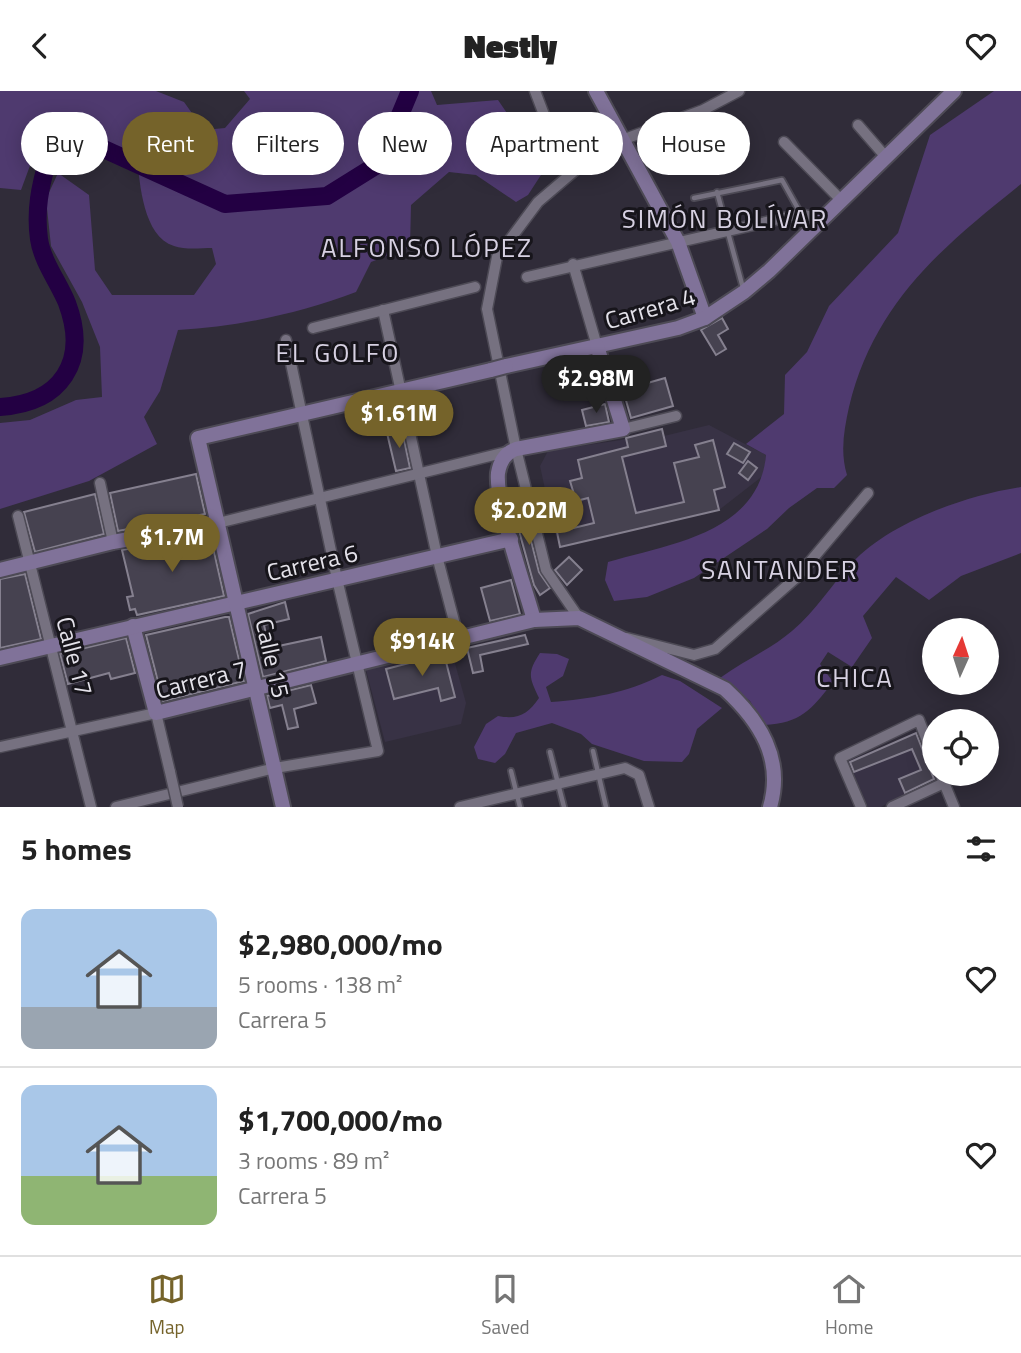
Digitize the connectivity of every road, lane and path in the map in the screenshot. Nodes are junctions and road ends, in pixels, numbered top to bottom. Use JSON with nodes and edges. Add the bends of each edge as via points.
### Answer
{"nodes":[{"id":1,"x":535,"y":91,"type":"edge"},
{"id":2,"x":596,"y":91,"type":"edge"},
{"id":3,"x":739,"y":91,"type":"edge"},
{"id":4,"x":950,"y":92,"type":"edge"},
{"id":5,"x":543,"y":112,"type":"edge"},
{"id":6,"x":607,"y":112,"type":"edge"},
{"id":7,"x":858,"y":125,"type":"dead end"},
{"id":8,"x":623,"y":140,"type":"edge"},
{"id":9,"x":623,"y":142,"type":"edge"},
{"id":10,"x":784,"y":142,"type":"dead end"},
{"id":11,"x":886,"y":156,"type":"junction"},
{"id":12,"x":570,"y":175,"type":"edge"},
{"id":13,"x":717,"y":192,"type":"junction"},
{"id":14,"x":694,"y":198,"type":"dead end"},
{"id":15,"x":841,"y":200,"type":"junction"},
{"id":16,"x":801,"y":214,"type":"junction"},
{"id":17,"x":819,"y":219,"type":"junction"},
{"id":18,"x":728,"y":231,"type":"junction"},
{"id":19,"x":678,"y":242,"type":"junction"},
{"id":20,"x":573,"y":264,"type":"junction"},
{"id":21,"x":527,"y":277,"type":"dead end"},
{"id":22,"x":475,"y":287,"type":"dead end"},
{"id":23,"x":744,"y":292,"type":"junction"},
{"id":24,"x":383,"y":310,"type":"junction"},
{"id":25,"x":705,"y":318,"type":"junction"},
{"id":26,"x":313,"y":328,"type":"dead end"},
{"id":27,"x":286,"y":340,"type":"dead end"},
{"id":28,"x":597,"y":346,"type":"junction"},
{"id":29,"x":400,"y":393,"type":"junction"},
{"id":30,"x":301,"y":416,"type":"junction"},
{"id":31,"x":676,"y":416,"type":"dead end"},
{"id":32,"x":622,"y":429,"type":"junction"},
{"id":33,"x":198,"y":438,"type":"joint"},
{"id":34,"x":514,"y":449,"type":"junction"},
{"id":35,"x":420,"y":474,"type":"junction"},
{"id":36,"x":100,"y":483,"type":"dead end"},
{"id":37,"x":868,"y":493,"type":"dead end"},
{"id":38,"x":319,"y":500,"type":"junction"},
{"id":39,"x":18,"y":516,"type":"dead end"},
{"id":40,"x":218,"y":523,"type":"junction"},
{"id":41,"x":511,"y":539,"type":"junction"},
{"id":42,"x":113,"y":542,"type":"junction"},
{"id":43,"x":437,"y":557,"type":"junction"},
{"id":44,"x":29,"y":562,"type":"junction"},
{"id":45,"x":0,"y":569,"type":"edge"},
{"id":46,"x":337,"y":579,"type":"junction"},
{"id":47,"x":237,"y":603,"type":"junction"},
{"id":48,"x":579,"y":618,"type":"junction"},
{"id":49,"x":534,"y":619,"type":"junction"},
{"id":50,"x":133,"y":626,"type":"junction"},
{"id":51,"x":616,"y":638,"type":"junction"},
{"id":52,"x":459,"y":640,"type":"junction"},
{"id":53,"x":49,"y":646,"type":"junction"},
{"id":54,"x":0,"y":658,"type":"edge"},
{"id":55,"x":358,"y":663,"type":"junction"},
{"id":56,"x":256,"y":689,"type":"junction"},
{"id":57,"x":156,"y":713,"type":"junction"},
{"id":58,"x":922,"y":728,"type":"edge"},
{"id":59,"x":75,"y":733,"type":"junction"},
{"id":60,"x":0,"y":747,"type":"edge"},
{"id":61,"x":593,"y":751,"type":"dead end"},
{"id":62,"x":550,"y":752,"type":"dead end"},
{"id":63,"x":275,"y":768,"type":"junction"},
{"id":64,"x":511,"y":771,"type":"dead end"},
{"id":65,"x":598,"y":774,"type":"junction"},
{"id":66,"x":558,"y":784,"type":"junction"},
{"id":67,"x":928,"y":786,"type":"edge"},
{"id":68,"x":945,"y":786,"type":"edge"},
{"id":69,"x":516,"y":793,"type":"junction"},
{"id":70,"x":91,"y":807,"type":"edge"},
{"id":71,"x":116,"y":807,"type":"edge"},
{"id":72,"x":178,"y":807,"type":"edge"},
{"id":73,"x":284,"y":807,"type":"edge"},
{"id":74,"x":460,"y":807,"type":"edge"},
{"id":75,"x":520,"y":807,"type":"edge"},
{"id":76,"x":564,"y":807,"type":"edge"},
{"id":77,"x":606,"y":807,"type":"edge"},
{"id":78,"x":649,"y":807,"type":"edge"},
{"id":79,"x":770,"y":807,"type":"edge"},
{"id":80,"x":861,"y":807,"type":"edge"},
{"id":81,"x":892,"y":807,"type":"edge"},
{"id":82,"x":954,"y":807,"type":"edge"}],
"edges":[{"from":1,"to":5,"type":"street"},
{"from":2,"to":6,"type":"main road"},
{"from":3,"to":8,"type":"street","via":[[703,110]]},
{"from":4,"to":11,"type":"main road","name":"Carrera 4"},
{"from":7,"to":11,"type":"street"},
{"from":9,"to":19,"type":"main road"},
{"from":10,"to":15,"type":"street"},
{"from":11,"to":15,"type":"main road","name":"Carrera 4"},
{"from":12,"to":34,"type":"street","via":[[538,202],[497,257],[487,309]]},
{"from":13,"to":14,"type":"lane"},
{"from":13,"to":16,"type":"lane","via":[[782,180]]},
{"from":13,"to":18,"type":"lane"},
{"from":15,"to":17,"type":"main road","name":"Carrera 4"},
{"from":16,"to":17,"type":"street"},
{"from":16,"to":18,"type":"street"},
{"from":17,"to":23,"type":"main road","name":"Carrera 4"},
{"from":18,"to":19,"type":"street"},
{"from":18,"to":23,"type":"lane"},
{"from":19,"to":20,"type":"street"},
{"from":19,"to":25,"type":"main road"},
{"from":20,"to":21,"type":"street"},
{"from":20,"to":28,"type":"street"},
{"from":22,"to":24,"type":"street"},
{"from":23,"to":25,"type":"main road","name":"Carrera 4"},
{"from":24,"to":26,"type":"street"},
{"from":24,"to":29,"type":"street"},
{"from":25,"to":28,"type":"main road","name":"Carrera 4"},
{"from":27,"to":30,"type":"street"},
{"from":28,"to":29,"type":"main road","name":"Carrera 4","bridge":true},
{"from":28,"to":32,"type":"main road"},
{"from":29,"to":30,"type":"main road","name":"Carrera 4"},
{"from":29,"to":35,"type":"street"},
{"from":30,"to":33,"type":"main road","name":"Carrera 4"},
{"from":30,"to":38,"type":"street"},
{"from":31,"to":32,"type":"street"},
{"from":32,"to":34,"type":"main road"},
{"from":33,"to":40,"type":"main road","name":"Calle 15"},
{"from":34,"to":35,"type":"street"},
{"from":34,"to":41,"type":"main road","via":[[500,463],[498,477]]},
{"from":34,"to":48,"type":"street","via":[[546,570]]},
{"from":35,"to":38,"type":"street"},
{"from":35,"to":43,"type":"street"},
{"from":36,"to":42,"type":"street"},
{"from":37,"to":51,"type":"street","via":[[798,576],[715,649],[694,655]]},
{"from":38,"to":40,"type":"street"},
{"from":38,"to":46,"type":"street"},
{"from":39,"to":44,"type":"street","name":"Calle 17"},
{"from":40,"to":42,"type":"main road"},
{"from":40,"to":47,"type":"main road","name":"Calle 15"},
{"from":41,"to":43,"type":"main road","name":"Carrera 6"},
{"from":41,"to":49,"type":"main road"},
{"from":42,"to":44,"type":"main road"},
{"from":43,"to":46,"type":"main road","name":"Carrera 6"},
{"from":43,"to":52,"type":"street"},
{"from":44,"to":45,"type":"main road"},
{"from":44,"to":53,"type":"street","name":"Calle 17"},
{"from":46,"to":47,"type":"main road","name":"Carrera 6"},
{"from":46,"to":55,"type":"street"},
{"from":47,"to":50,"type":"main road","name":"Carrera 6"},
{"from":47,"to":56,"type":"main road","name":"Calle 15"},
{"from":48,"to":49,"type":"main road","name":"Carrera 7"},
{"from":48,"to":51,"type":"main road"},
{"from":49,"to":52,"type":"main road","name":"Carrera 7"},
{"from":50,"to":53,"type":"main road","name":"Carrera 6"},
{"from":50,"to":57,"type":"main road"},
{"from":51,"to":79,"type":"main road","via":[[725,689],[741,704],[772,751],[775,782]]},
{"from":52,"to":55,"type":"main road","name":"Carrera 7"},
{"from":53,"to":54,"type":"main road","name":"Carrera 6"},
{"from":53,"to":59,"type":"street","name":"Calle 17"},
{"from":55,"to":56,"type":"main road","name":"Carrera 7"},
{"from":55,"to":63,"type":"street","via":[[378,751]]},
{"from":56,"to":57,"type":"main road","name":"Carrera 7"},
{"from":56,"to":63,"type":"main road","name":"Calle 15"},
{"from":57,"to":59,"type":"street","name":"Carrera 7"},
{"from":57,"to":72,"type":"street","bridge":true},
{"from":58,"to":80,"type":"street","via":[[919,720],[840,758]]},
{"from":59,"to":60,"type":"street","name":"Carrera 7"},
{"from":59,"to":70,"type":"street","name":"Calle 17"},
{"from":61,"to":65,"type":"lane"},
{"from":62,"to":66,"type":"lane"},
{"from":63,"to":71,"type":"street"},
{"from":63,"to":73,"type":"main road","name":"Calle 15"},
{"from":64,"to":69,"type":"lane"},
{"from":65,"to":66,"type":"street"},
{"from":65,"to":77,"type":"lane"},
{"from":65,"to":78,"type":"street","via":[[625,768],[639,775]]},
{"from":66,"to":69,"type":"street"},
{"from":66,"to":76,"type":"lane"},
{"from":67,"to":81,"type":"street"},
{"from":68,"to":82,"type":"street"},
{"from":69,"to":74,"type":"street"},
{"from":69,"to":75,"type":"lane"}]}
